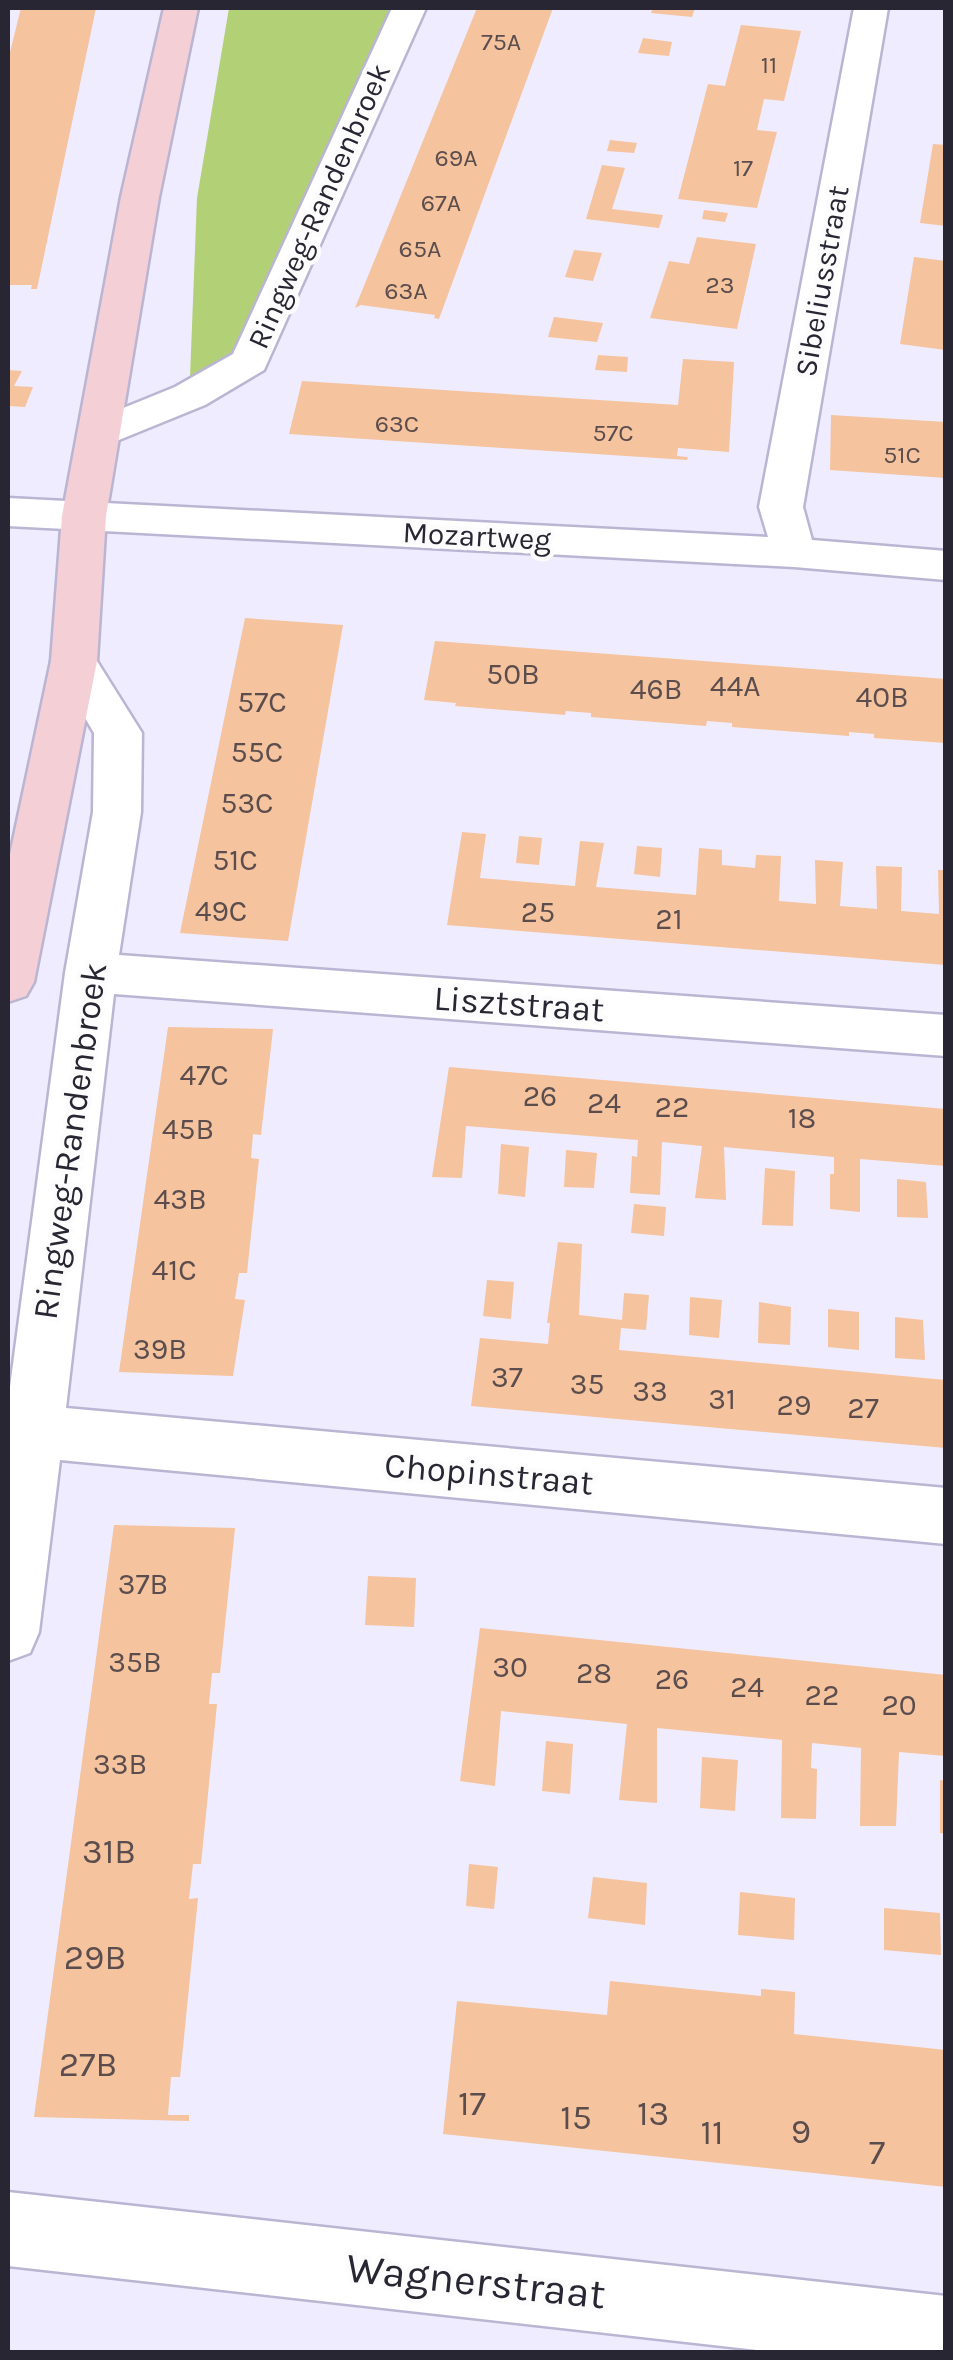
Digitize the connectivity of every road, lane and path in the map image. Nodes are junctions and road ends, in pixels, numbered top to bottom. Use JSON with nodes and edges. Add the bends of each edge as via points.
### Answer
{"nodes":[{"id":1,"x":181,"y":8,"type":"edge"},
{"id":2,"x":409,"y":8,"type":"edge"},
{"id":3,"x":870,"y":8,"type":"edge"},
{"id":4,"x":100,"y":433,"type":"junction"},
{"id":5,"x":8,"y":512,"type":"edge"},
{"id":6,"x":84,"y":516,"type":"junction"},
{"id":7,"x":794,"y":553,"type":"junction"},
{"id":8,"x":946,"y":566,"type":"edge"},
{"id":9,"x":74,"y":661,"type":"junction"},
{"id":10,"x":92,"y":973,"type":"junction"},
{"id":11,"x":8,"y":982,"type":"edge"},
{"id":12,"x":946,"y":1036,"type":"edge"},
{"id":13,"x":32,"y":1431,"type":"junction"},
{"id":14,"x":946,"y":1516,"type":"edge"},
{"id":15,"x":8,"y":1632,"type":"edge"},
{"id":16,"x":8,"y":2229,"type":"edge"},
{"id":17,"x":946,"y":2334,"type":"edge"}],
"edges":[{"from":1,"to":4,"type":"main road"},
{"from":2,"to":4,"type":"street","name":"Ringweg-Randenbroek","via":[[250,361],[190,396]]},
{"from":3,"to":7,"type":"street","name":"Sibeliusstraat","via":[[781,507]]},
{"from":4,"to":6,"type":"main road"},
{"from":5,"to":6,"type":"street","name":"Mozartweg"},
{"from":6,"to":7,"type":"street","name":"Mozartweg"},
{"from":6,"to":9,"type":"main road"},
{"from":7,"to":8,"type":"street","name":"Mozartweg"},
{"from":9,"to":10,"type":"street","name":"Ringweg-Randenbroek","via":[[118,734],[117,812]]},
{"from":9,"to":11,"type":"main road"},
{"from":10,"to":12,"type":"street","name":"Lisztstraat"},
{"from":10,"to":13,"type":"street","name":"Ringweg-Randenbroek"},
{"from":13,"to":14,"type":"street","name":"Chopinstraat"},
{"from":13,"to":15,"type":"street","name":"Ringweg-Randenbroek"},
{"from":16,"to":17,"type":"street","name":"Wagnerstraat"}]}
